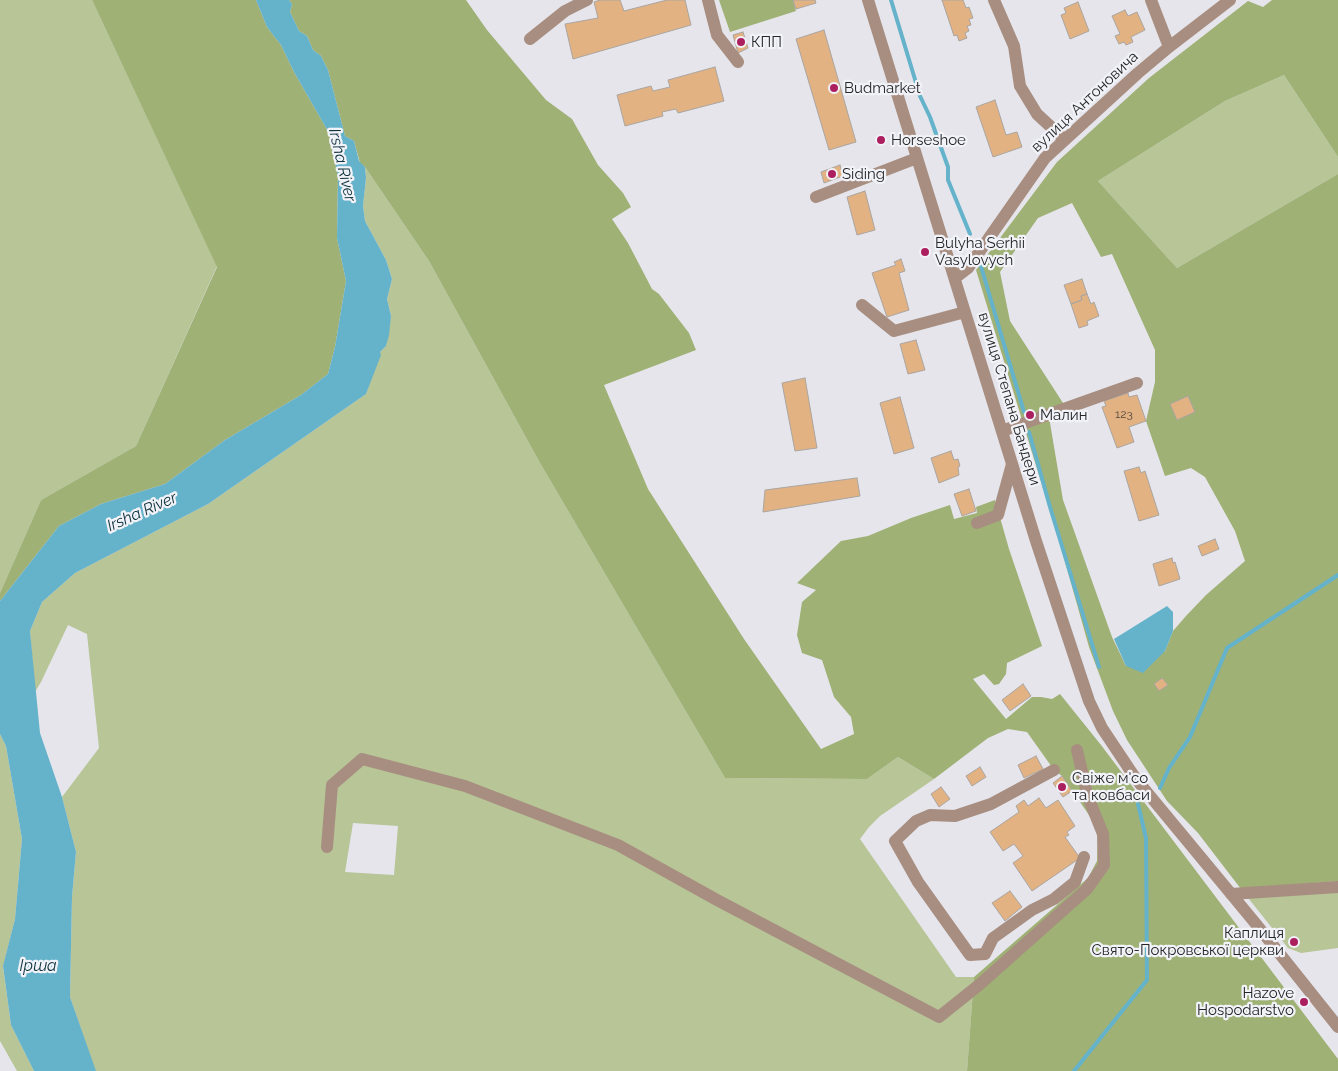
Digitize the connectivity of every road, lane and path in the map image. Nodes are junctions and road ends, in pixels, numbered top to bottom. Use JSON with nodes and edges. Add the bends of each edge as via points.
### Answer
{"nodes":[{"id":1,"x":587,"y":0,"type":"edge"},
{"id":2,"x":708,"y":0,"type":"edge"},
{"id":3,"x":715,"y":0,"type":"edge"},
{"id":4,"x":868,"y":0,"type":"edge"},
{"id":5,"x":994,"y":0,"type":"edge"},
{"id":6,"x":1151,"y":0,"type":"edge"},
{"id":7,"x":1230,"y":0,"type":"edge"},
{"id":8,"x":719,"y":30,"type":"junction"},
{"id":9,"x":530,"y":39,"type":"dead end"},
{"id":10,"x":1169,"y":47,"type":"junction"},
{"id":11,"x":738,"y":62,"type":"dead end"},
{"id":12,"x":1065,"y":140,"type":"junction"},
{"id":13,"x":917,"y":158,"type":"junction"},
{"id":14,"x":816,"y":197,"type":"dead end"},
{"id":15,"x":955,"y":278,"type":"junction"},
{"id":16,"x":862,"y":305,"type":"dead end"},
{"id":17,"x":965,"y":312,"type":"junction"},
{"id":18,"x":1137,"y":384,"type":"dead end"},
{"id":19,"x":1002,"y":431,"type":"junction"},
{"id":20,"x":1012,"y":464,"type":"junction"},
{"id":21,"x":977,"y":523,"type":"dead end"},
{"id":22,"x":1077,"y":750,"type":"dead end"},
{"id":23,"x":1054,"y":770,"type":"dead end"},
{"id":24,"x":327,"y":847,"type":"dead end"},
{"id":25,"x":1084,"y":857,"type":"dead end"},
{"id":26,"x":1338,"y":887,"type":"edge"},
{"id":27,"x":1231,"y":894,"type":"junction"},
{"id":28,"x":1338,"y":1027,"type":"edge"}],
"edges":[{"from":1,"to":9,"type":"street","via":[[565,11]]},
{"from":2,"to":8,"type":"street"},
{"from":3,"to":8,"type":"street"},
{"from":4,"to":13,"type":"street","name":"вулиця Степана Бандери"},
{"from":5,"to":12,"type":"street","via":[[1014,46],[1020,86],[1037,114]]},
{"from":6,"to":10,"type":"street"},
{"from":7,"to":10,"type":"street","name":"вулиця Антоновича"},
{"from":8,"to":11,"type":"street"},
{"from":10,"to":12,"type":"street","name":"вулиця Антоновича"},
{"from":12,"to":15,"type":"street","name":"вулиця Антоновича","via":[[1046,158],[968,268]]},
{"from":13,"to":14,"type":"street"},
{"from":13,"to":15,"type":"street","name":"вулиця Степана Бандери"},
{"from":15,"to":17,"type":"street","name":"вулиця Степана Бандери"},
{"from":16,"to":17,"type":"street","via":[[894,331]]},
{"from":17,"to":19,"type":"street","name":"вулиця Степана Бандери"},
{"from":18,"to":19,"type":"street"},
{"from":19,"to":20,"type":"street","name":"вулиця Степана Бандери"},
{"from":20,"to":21,"type":"street","via":[[998,515]]},
{"from":20,"to":27,"type":"street","name":"вулиця Степана Бандери","via":[[1089,701],[1109,740],[1147,794]]},
{"from":22,"to":24,"type":"street","via":[[1088,797],[1103,834],[1104,864],[1087,889],[939,1017],[618,845],[465,786],[362,759],[332,785]]},
{"from":23,"to":25,"type":"street","via":[[991,804],[954,816],[930,815],[916,821],[895,841],[918,882],[970,955],[986,954],[993,938],[1075,882]]},
{"from":26,"to":27,"type":"street"},
{"from":27,"to":28,"type":"street","name":"вулиця Степана Бандери"}]}
